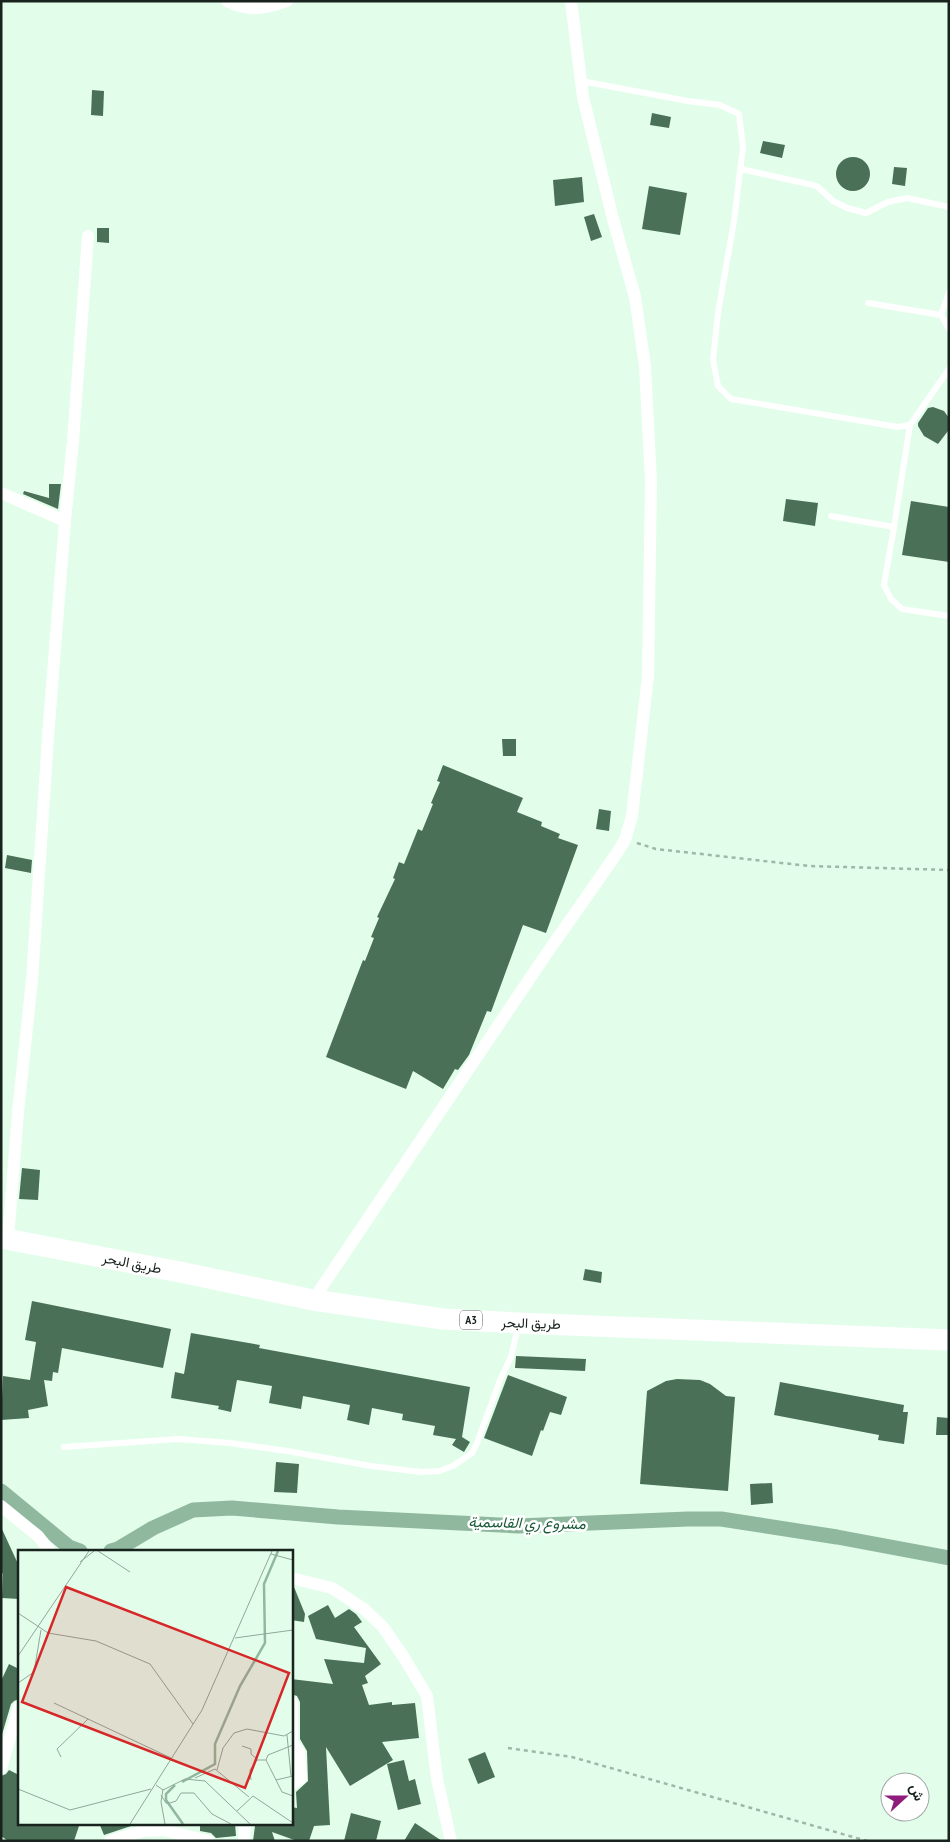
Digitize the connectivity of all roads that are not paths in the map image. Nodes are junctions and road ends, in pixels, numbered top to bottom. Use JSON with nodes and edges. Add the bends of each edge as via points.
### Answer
{"nodes":[{"id":1,"x":227,"y":1,"type":"edge"},
{"id":2,"x":286,"y":1,"type":"edge"},
{"id":3,"x":572,"y":1,"type":"edge"},
{"id":4,"x":581,"y":80,"type":"junction"},
{"id":5,"x":740,"y":169,"type":"junction"},
{"id":6,"x":949,"y":207,"type":"edge"},
{"id":7,"x":88,"y":236,"type":"dead end"},
{"id":8,"x":949,"y":292,"type":"edge"},
{"id":9,"x":868,"y":303,"type":"dead end"},
{"id":10,"x":941,"y":315,"type":"junction"},
{"id":11,"x":949,"y":330,"type":"edge"},
{"id":12,"x":949,"y":370,"type":"edge"},
{"id":13,"x":910,"y":425,"type":"junction"},
{"id":14,"x":1,"y":493,"type":"edge"},
{"id":15,"x":831,"y":516,"type":"dead end"},
{"id":16,"x":65,"y":521,"type":"junction"},
{"id":17,"x":894,"y":527,"type":"junction"},
{"id":18,"x":949,"y":616,"type":"edge"},
{"id":19,"x":4,"y":1238,"type":"edge"},
{"id":20,"x":313,"y":1300,"type":"junction"},
{"id":21,"x":518,"y":1323,"type":"junction"},
{"id":22,"x":949,"y":1340,"type":"edge"},
{"id":23,"x":64,"y":1448,"type":"dead end"},
{"id":24,"x":1,"y":1506,"type":"edge"},
{"id":25,"x":49,"y":1550,"type":"edge"},
{"id":26,"x":292,"y":1578,"type":"edge"},
{"id":27,"x":292,"y":1702,"type":"edge"},
{"id":28,"x":18,"y":1710,"type":"edge"},
{"id":29,"x":292,"y":1742,"type":"edge"},
{"id":30,"x":292,"y":1742,"type":"edge"},
{"id":31,"x":1,"y":1768,"type":"edge"},
{"id":32,"x":292,"y":1784,"type":"edge"},
{"id":33,"x":245,"y":1824,"type":"edge"},
{"id":34,"x":110,"y":1841,"type":"edge"},
{"id":35,"x":209,"y":1841,"type":"edge"},
{"id":36,"x":244,"y":1841,"type":"edge"},
{"id":37,"x":451,"y":1841,"type":"edge"}],
"edges":[{"from":1,"to":2,"type":"street","via":[[238,6],[268,8]]},
{"from":3,"to":4,"type":"street"},
{"from":4,"to":5,"type":"lane","via":[[720,105],[739,114],[743,147]]},
{"from":4,"to":20,"type":"street","via":[[596,152],[635,297],[645,366],[651,482],[648,676],[632,816],[625,840]]},
{"from":5,"to":6,"type":"lane","via":[[817,186],[833,201],[866,213],[888,202],[907,198]]},
{"from":5,"to":13,"type":"lane","via":[[713,360],[718,386],[731,399],[898,427]]},
{"from":7,"to":16,"type":"street","via":[[74,441]]},
{"from":8,"to":10,"type":"lane"},
{"from":9,"to":10,"type":"lane"},
{"from":10,"to":11,"type":"lane"},
{"from":12,"to":13,"type":"lane"},
{"from":13,"to":17,"type":"lane"},
{"from":14,"to":16,"type":"street"},
{"from":15,"to":17,"type":"lane"},
{"from":16,"to":19,"type":"street","via":[[32,980]]},
{"from":17,"to":18,"type":"lane","via":[[884,585],[891,599],[902,610]]},
{"from":19,"to":20,"type":"highway","name":"طريق البحر","number":"A3"},
{"from":20,"to":21,"type":"highway","name":"طريق البحر","number":"A3","via":[[443,1318]]},
{"from":21,"to":22,"type":"highway","name":"طريق البحر","number":"A3"},
{"from":21,"to":23,"type":"lane","via":[[511,1357],[472,1453],[461,1462],[439,1471],[371,1466],[230,1443],[178,1439]]},
{"from":24,"to":25,"type":"street","via":[[38,1536]]},
{"from":26,"to":37,"type":"street","via":[[332,1588],[364,1608],[383,1627],[403,1656],[427,1696],[438,1779]]},
{"from":27,"to":29,"type":"street"},
{"from":28,"to":31,"type":"street"},
{"from":30,"to":32,"type":"street","via":[[299,1752],[301,1778]]},
{"from":33,"to":36,"type":"street"},
{"from":34,"to":35,"type":"street","via":[[143,1831],[163,1830]]}]}
